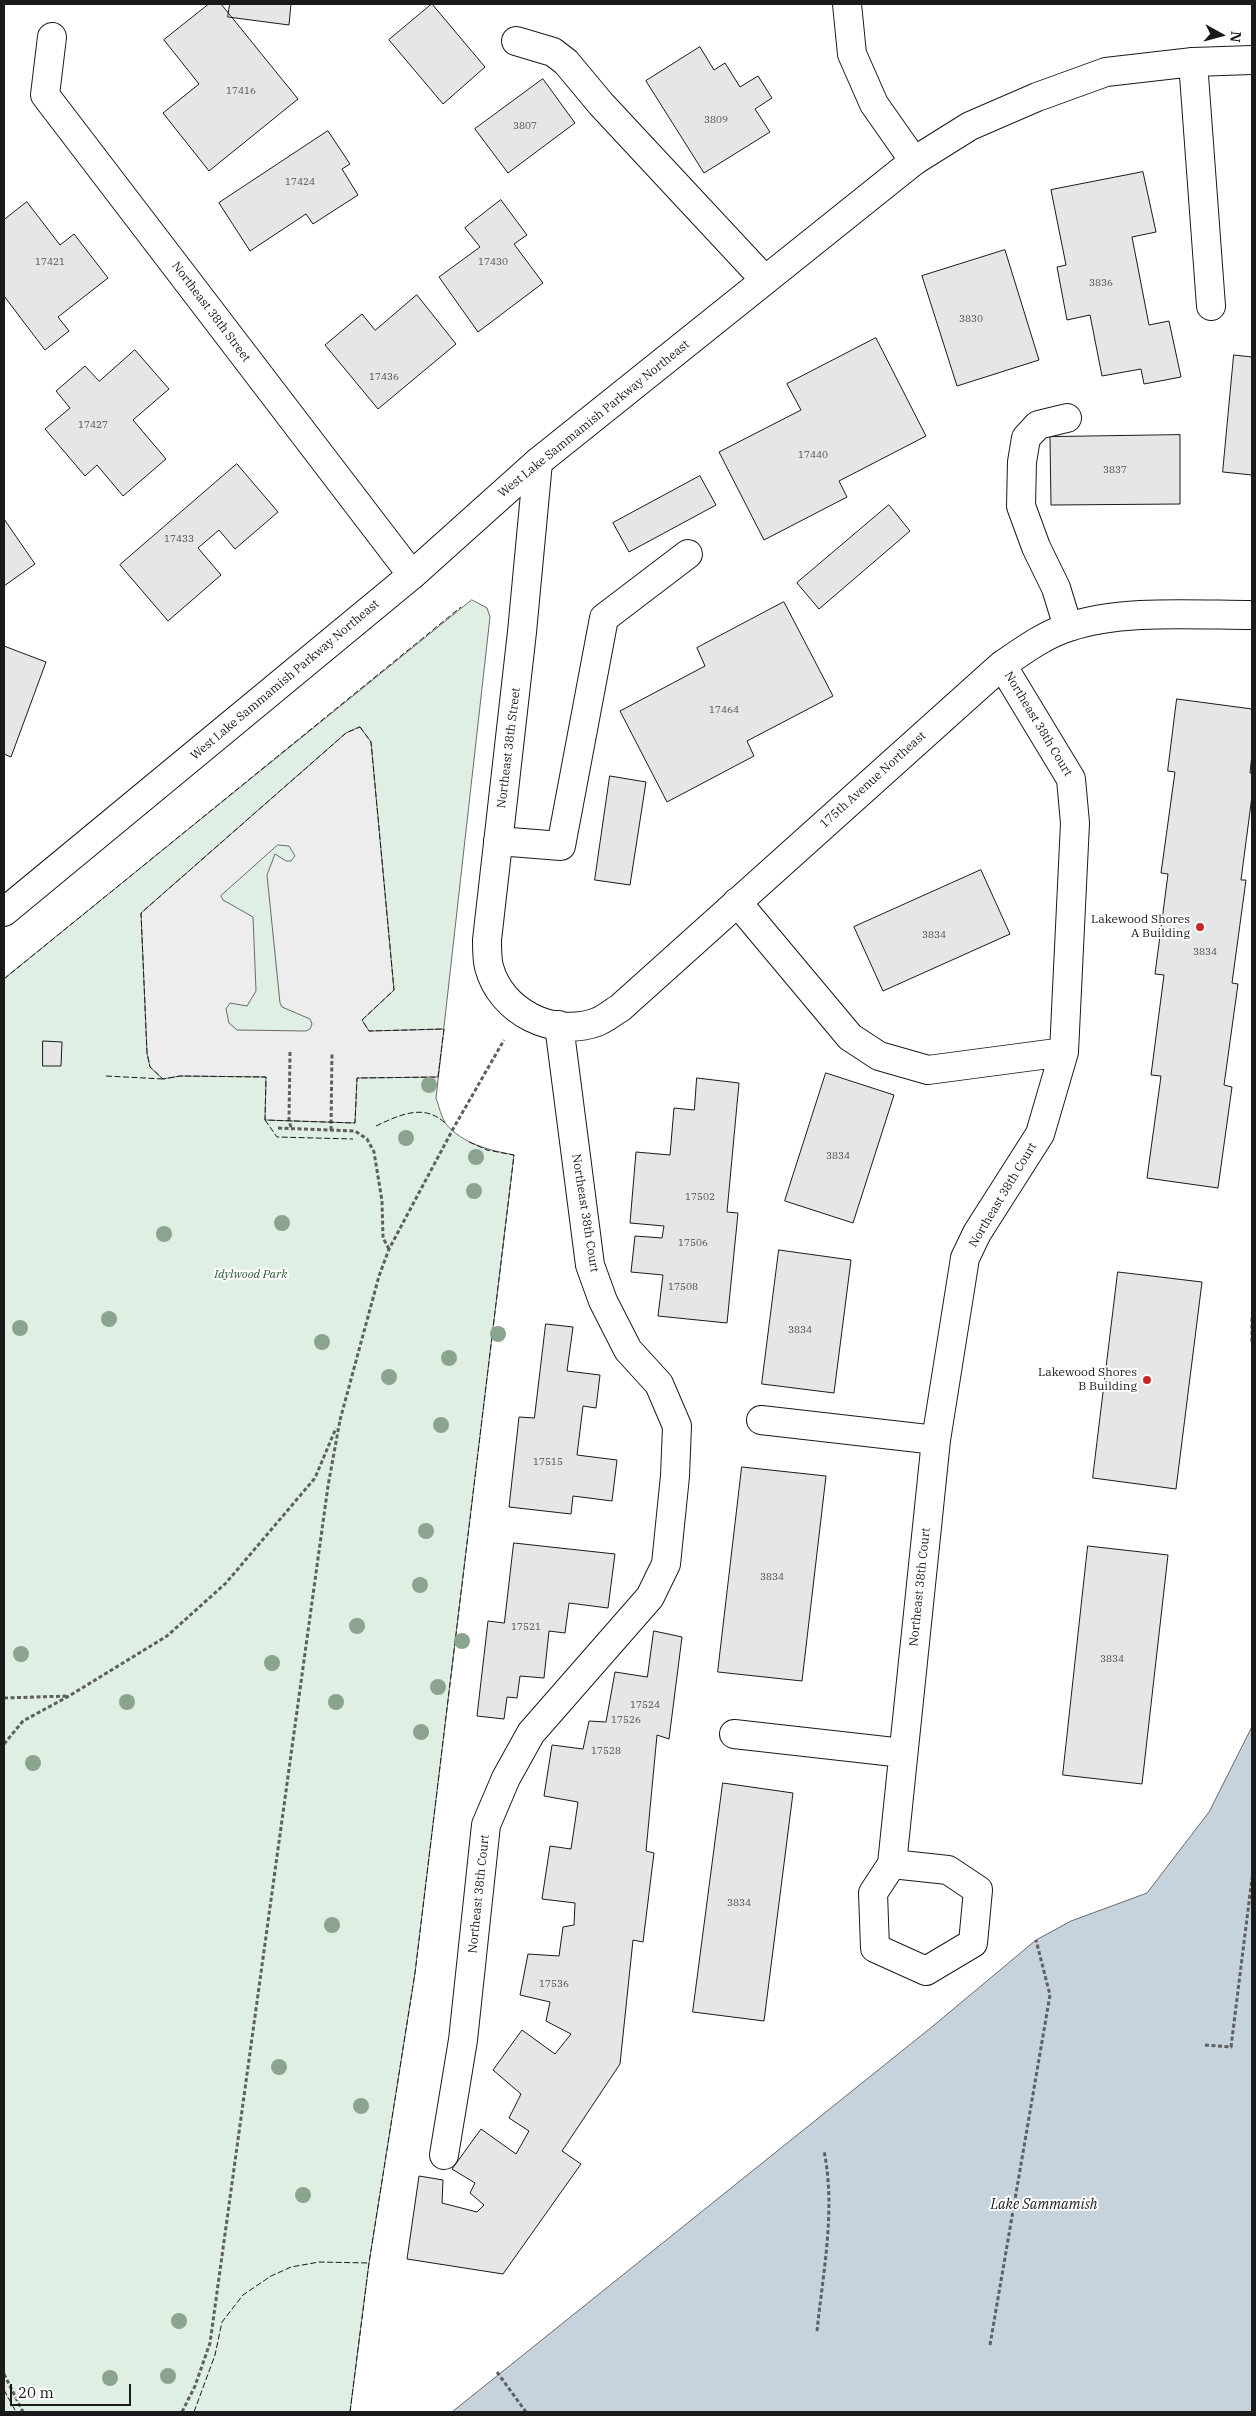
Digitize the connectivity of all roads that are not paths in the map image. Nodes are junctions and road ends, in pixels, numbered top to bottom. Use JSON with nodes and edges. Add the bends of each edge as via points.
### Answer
{"nodes":[{"id":1,"x":847,"y":4,"type":"edge"},
{"id":2,"x":52,"y":37,"type":"dead end"},
{"id":3,"x":516,"y":41,"type":"dead end"},
{"id":4,"x":1252,"y":60,"type":"edge"},
{"id":5,"x":1194,"y":62,"type":"junction"},
{"id":6,"x":914,"y":161,"type":"junction"},
{"id":7,"x":765,"y":280,"type":"junction"},
{"id":8,"x":1211,"y":306,"type":"dead end"},
{"id":9,"x":1067,"y":418,"type":"dead end"},
{"id":10,"x":538,"y":462,"type":"junction"},
{"id":11,"x":688,"y":554,"type":"dead end"},
{"id":12,"x":412,"y":575,"type":"junction"},
{"id":13,"x":1252,"y":615,"type":"edge"},
{"id":14,"x":1068,"y":627,"type":"junction"},
{"id":15,"x":1002,"y":665,"type":"junction"},
{"id":16,"x":498,"y":841,"type":"junction"},
{"id":17,"x":737,"y":902,"type":"junction"},
{"id":18,"x":4,"y":912,"type":"edge"},
{"id":19,"x":526,"y":1014,"type":"joint"},
{"id":20,"x":558,"y":1025,"type":"junction"},
{"id":21,"x":1064,"y":1052,"type":"junction"},
{"id":22,"x":761,"y":1420,"type":"dead end"},
{"id":23,"x":936,"y":1440,"type":"junction"},
{"id":24,"x":734,"y":1734,"type":"dead end"},
{"id":25,"x":903,"y":1753,"type":"junction"},
{"id":26,"x":892,"y":1864,"type":"junction"},
{"id":27,"x":444,"y":2155,"type":"dead end"}],
"edges":[{"from":1,"to":6,"type":"street","via":[[852,54],[874,104]]},
{"from":2,"to":12,"type":"street","name":"Northeast 38th Street","via":[[45,95]]},
{"from":3,"to":7,"type":"street","via":[[553,52],[566,62]]},
{"from":4,"to":5,"type":"street","name":"West Lake Sammamish Parkway Northeast"},
{"from":5,"to":6,"type":"street","name":"West Lake Sammamish Parkway Northeast","via":[[1106,72],[970,126]]},
{"from":5,"to":8,"type":"street"},
{"from":6,"to":7,"type":"street","name":"West Lake Sammamish Parkway Northeast"},
{"from":7,"to":10,"type":"street","name":"West Lake Sammamish Parkway Northeast"},
{"from":9,"to":14,"type":"street","via":[[1038,425],[1026,438],[1020,506],[1056,588]]},
{"from":10,"to":12,"type":"street","name":"West Lake Sammamish Parkway Northeast"},
{"from":10,"to":16,"type":"street","name":"Northeast 38th Street"},
{"from":11,"to":16,"type":"street","via":[[604,618],[562,846]]},
{"from":12,"to":18,"type":"street","name":"West Lake Sammamish Parkway Northeast"},
{"from":13,"to":14,"type":"street","name":"175th Avenue Northeast","via":[[1124,616]]},
{"from":14,"to":15,"type":"street","name":"175th Avenue Northeast","via":[[1039,640]]},
{"from":15,"to":17,"type":"street","name":"175th Avenue Northeast"},
{"from":15,"to":21,"type":"street","name":"Northeast 38th Court","via":[[1071,779],[1075,824]]},
{"from":16,"to":19,"type":"street","name":"Northeast 38th Street","via":[[487,940],[489,967],[501,992]]},
{"from":17,"to":20,"type":"street","name":"175th Avenue Northeast","via":[[620,1008],[597,1022],[571,1027]]},
{"from":17,"to":21,"type":"street","via":[[850,1037],[879,1056],[928,1070]]},
{"from":19,"to":20,"type":"street","name":"175th Avenue Northeast","via":[[544,1024]]},
{"from":20,"to":27,"type":"street","name":"Northeast 38th Court","via":[[590,1265],[603,1301],[628,1350],[659,1384],[677,1426],[675,1476],[666,1564],[650,1597],[531,1733],[506,1778],[486,1825],[463,2040]]},
{"from":21,"to":23,"type":"street","name":"Northeast 38th Court","via":[[1040,1134],[965,1258]]},
{"from":22,"to":23,"type":"street"},
{"from":23,"to":25,"type":"street","name":"Northeast 38th Court"},
{"from":24,"to":25,"type":"street"},
{"from":25,"to":26,"type":"street","name":"Northeast 38th Court"},
{"from":26,"to":26,"type":"street","name":"Northeast 38th Court","via":[[873,1893],[875,1948],[926,1971],[973,1943],[978,1890],[948,1870]]}]}
